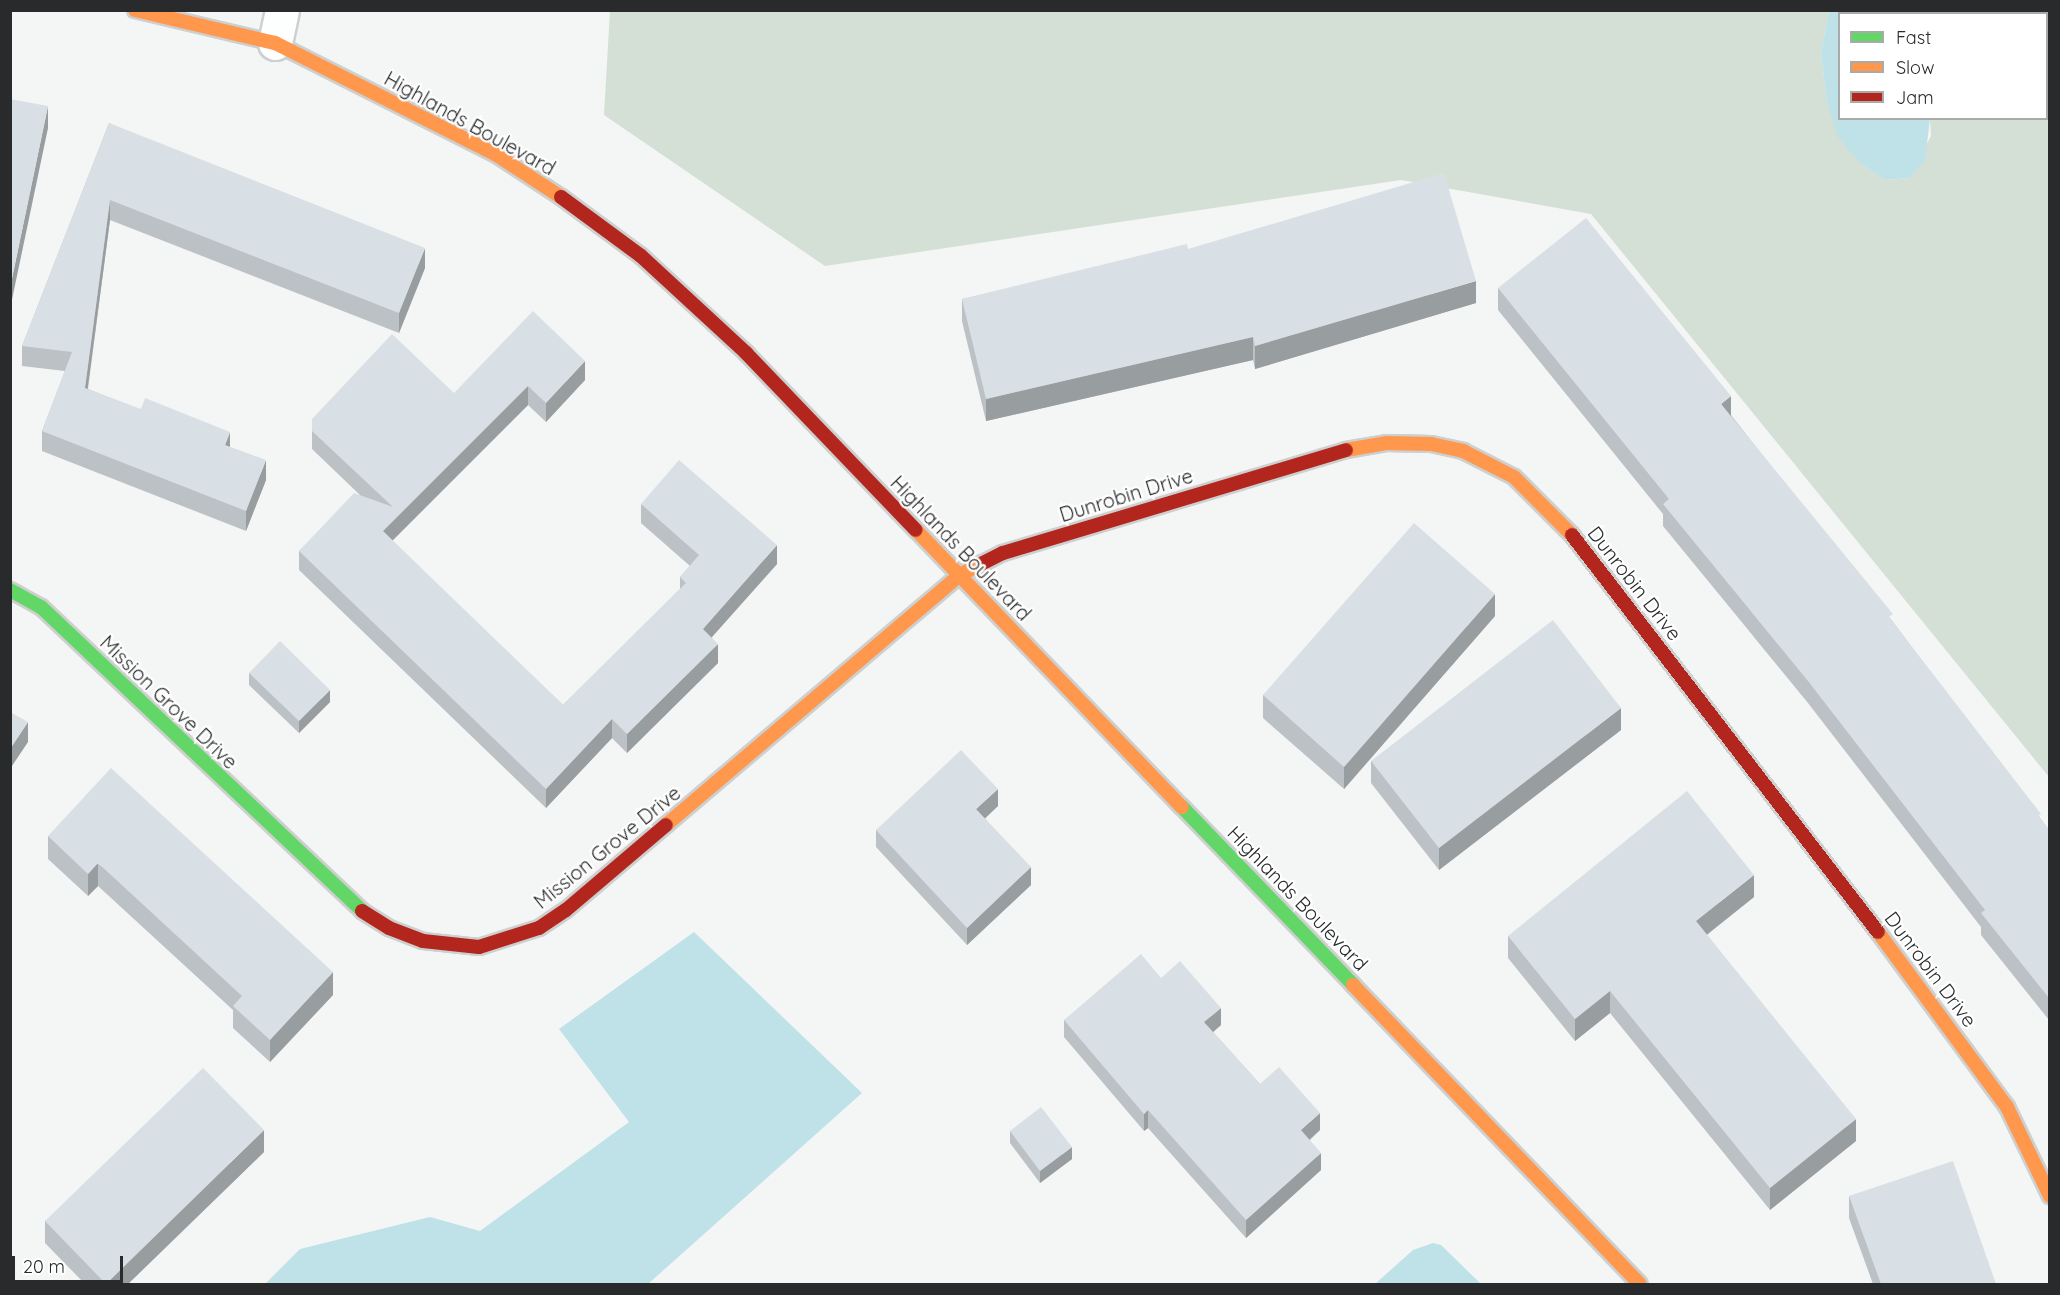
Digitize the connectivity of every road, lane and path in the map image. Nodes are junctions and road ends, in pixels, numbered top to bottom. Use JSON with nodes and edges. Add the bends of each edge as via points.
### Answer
{"nodes":[{"id":1,"x":135,"y":10,"type":"edge"},
{"id":2,"x":282,"y":10,"type":"edge"},
{"id":3,"x":275,"y":43,"type":"junction"},
{"id":4,"x":960,"y":575,"type":"junction"},
{"id":5,"x":10,"y":590,"type":"edge"},
{"id":6,"x":2049,"y":1196,"type":"edge"},
{"id":7,"x":1640,"y":1284,"type":"edge"}],
"edges":[{"from":1,"to":3,"type":"street","name":"Highlands Boulevard"},
{"from":2,"to":3,"type":"street"},
{"from":3,"to":4,"type":"street","name":"Highlands Boulevard","via":[[495,154],[540,181],[641,255],[746,353]]},
{"from":4,"to":5,"type":"street","name":"Mission Grove Drive","via":[[566,910],[539,928],[505,941],[470,947],[423,941],[389,928],[363,912],[41,607]]},
{"from":4,"to":6,"type":"street","name":"Dunrobin Drive","via":[[1003,554],[1353,448],[1387,443],[1431,444],[1463,451],[1496,467],[1539,497],[1559,518],[1954,1030],[2007,1107]]},
{"from":4,"to":7,"type":"street","name":"Highlands Boulevard"}]}
